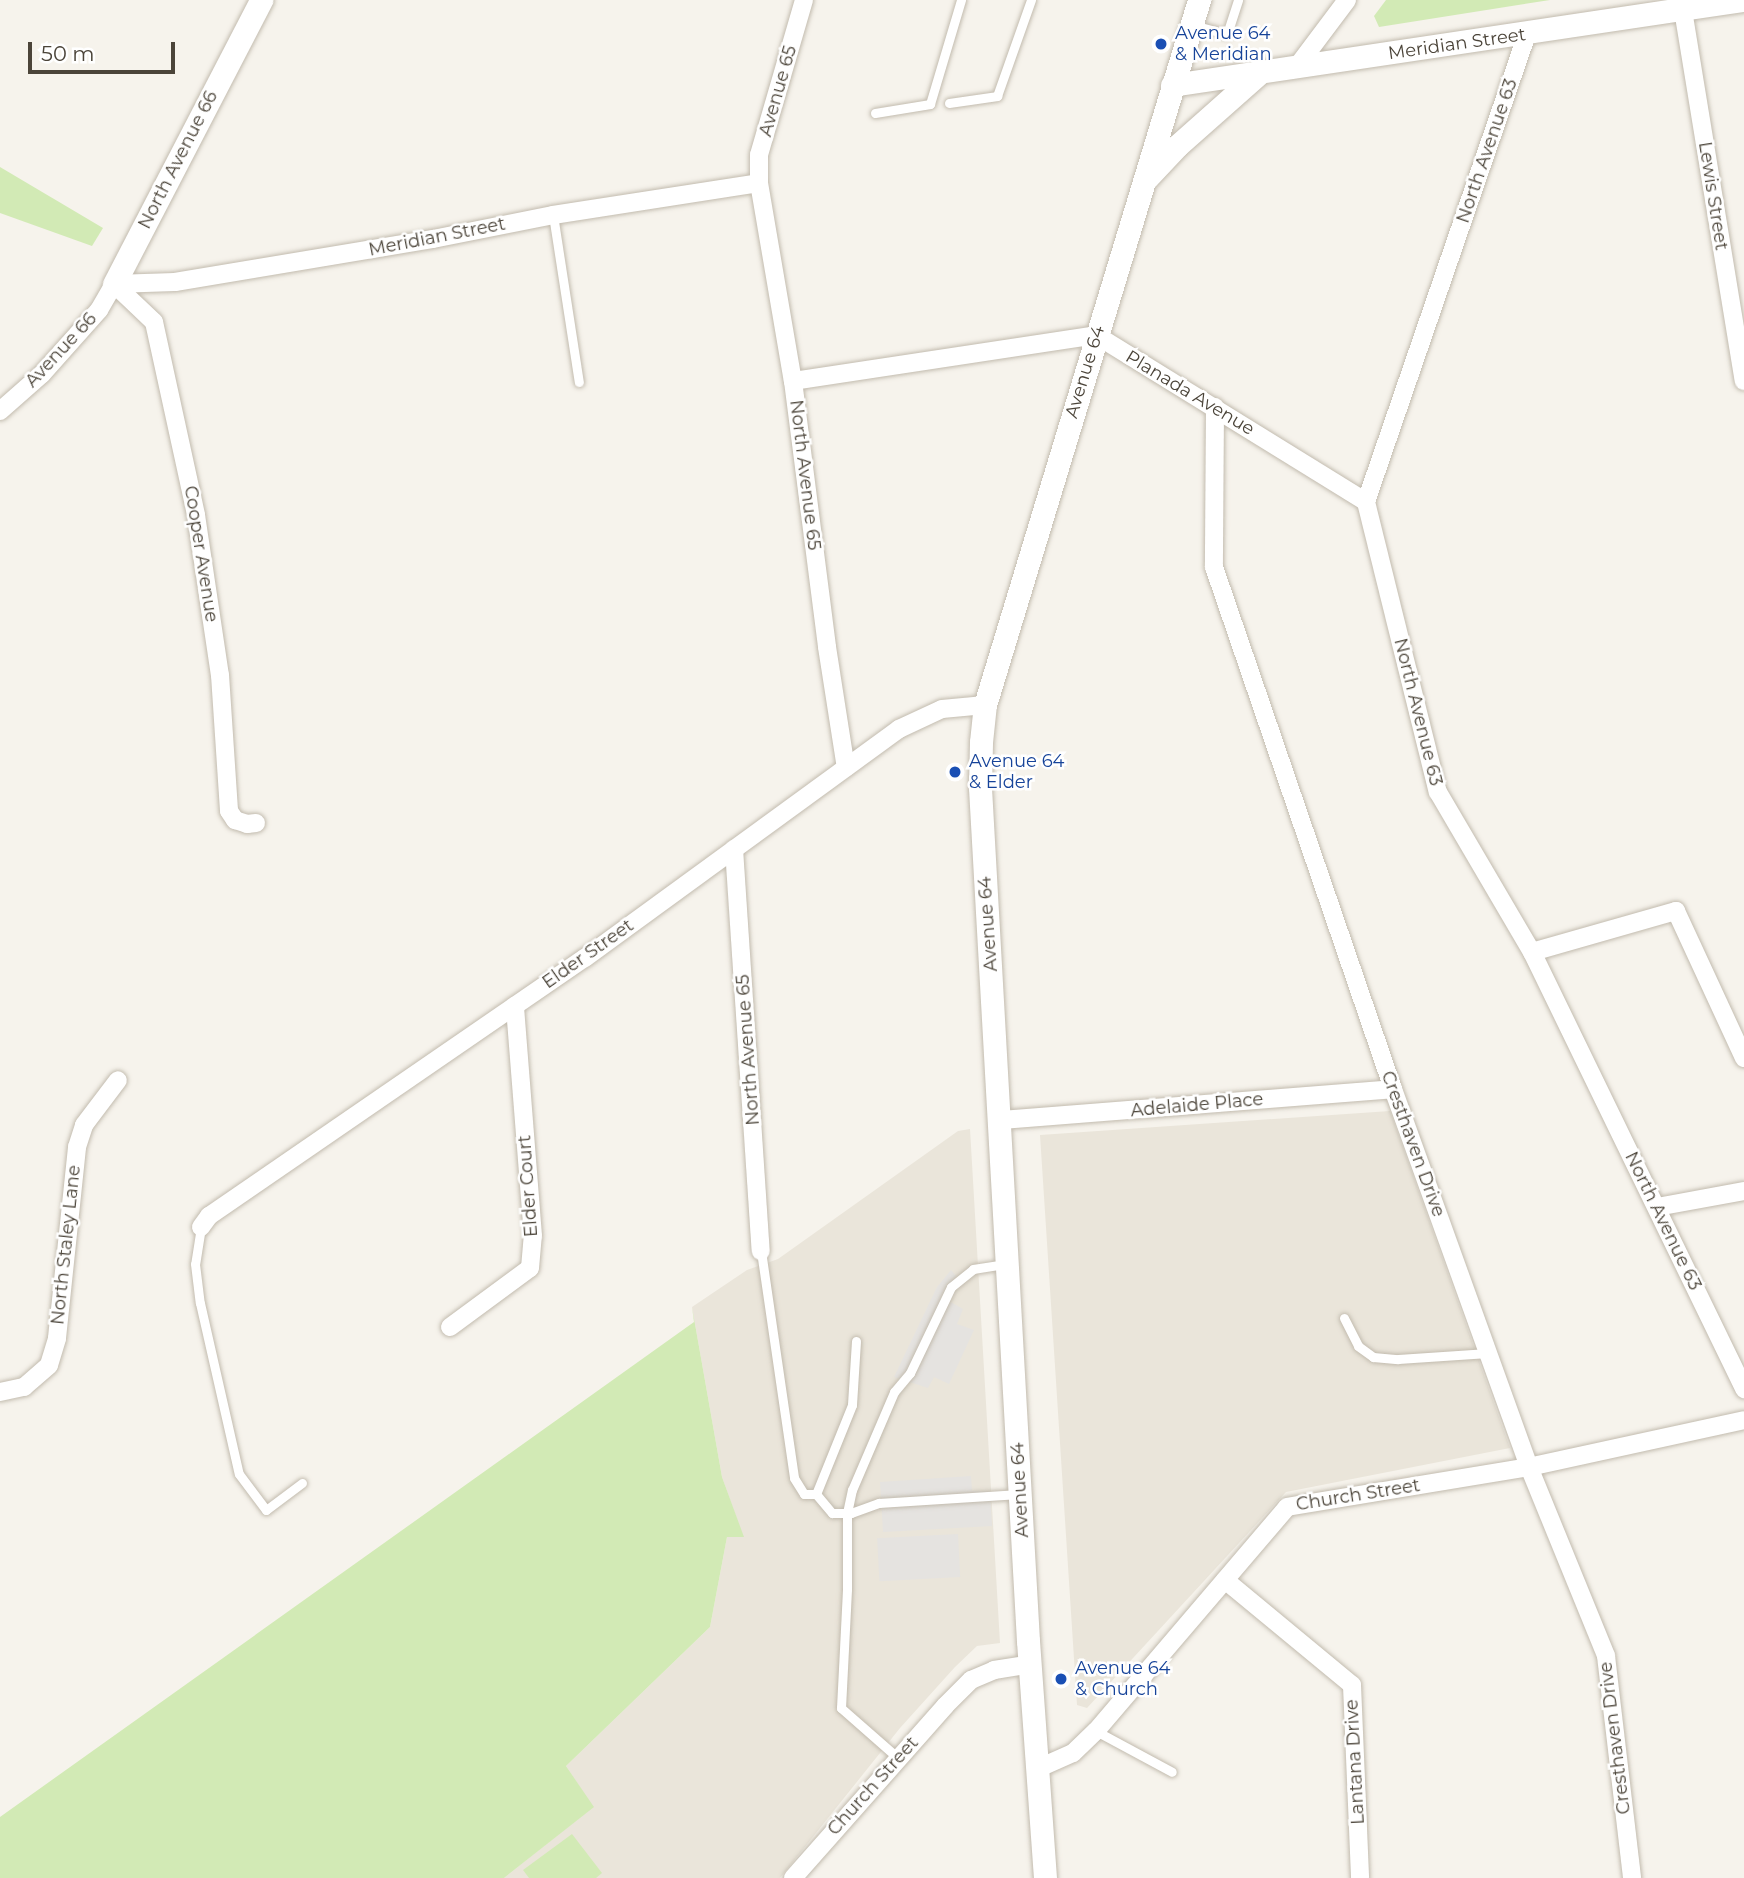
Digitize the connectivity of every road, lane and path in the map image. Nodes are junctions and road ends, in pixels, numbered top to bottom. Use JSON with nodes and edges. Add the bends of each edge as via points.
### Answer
{"nodes":[{"id":1,"x":261,"y":0,"type":"edge"},
{"id":2,"x":804,"y":0,"type":"edge"},
{"id":3,"x":961,"y":0,"type":"edge"},
{"id":4,"x":1031,"y":0,"type":"edge"},
{"id":5,"x":1199,"y":0,"type":"edge"},
{"id":6,"x":1238,"y":0,"type":"edge"},
{"id":7,"x":1347,"y":0,"type":"edge"},
{"id":8,"x":1742,"y":0,"type":"edge"},
{"id":9,"x":1683,"y":10,"type":"junction"},
{"id":10,"x":1191,"y":24,"type":"junction"},
{"id":11,"x":1527,"y":34,"type":"junction"},
{"id":12,"x":1296,"y":68,"type":"junction"},
{"id":13,"x":1258,"y":74,"type":"junction"},
{"id":14,"x":1172,"y":85,"type":"junction"},
{"id":15,"x":949,"y":103,"type":"dead end"},
{"id":16,"x":875,"y":113,"type":"dead end"},
{"id":17,"x":759,"y":183,"type":"junction"},
{"id":18,"x":1140,"y":186,"type":"junction"},
{"id":19,"x":553,"y":215,"type":"junction"},
{"id":20,"x":114,"y":284,"type":"junction"},
{"id":21,"x":1096,"y":335,"type":"junction"},
{"id":22,"x":793,"y":381,"type":"junction"},
{"id":23,"x":1744,"y":381,"type":"edge"},
{"id":24,"x":579,"y":382,"type":"dead end"},
{"id":25,"x":1215,"y":407,"type":"junction"},
{"id":26,"x":0,"y":411,"type":"edge"},
{"id":27,"x":1366,"y":502,"type":"junction"},
{"id":28,"x":985,"y":705,"type":"junction"},
{"id":29,"x":846,"y":768,"type":"junction"},
{"id":30,"x":256,"y":823,"type":"dead end"},
{"id":31,"x":734,"y":849,"type":"junction"},
{"id":32,"x":1532,"y":952,"type":"junction"},
{"id":33,"x":515,"y":1006,"type":"junction"},
{"id":34,"x":1744,"y":1058,"type":"edge"},
{"id":35,"x":118,"y":1080,"type":"dead end"},
{"id":36,"x":1393,"y":1089,"type":"junction"},
{"id":37,"x":1001,"y":1120,"type":"junction"},
{"id":38,"x":1744,"y":1191,"type":"edge"},
{"id":39,"x":1657,"y":1207,"type":"junction"},
{"id":40,"x":201,"y":1227,"type":"joint"},
{"id":41,"x":761,"y":1251,"type":"joint"},
{"id":42,"x":1009,"y":1263,"type":"junction"},
{"id":43,"x":1344,"y":1318,"type":"dead end"},
{"id":44,"x":450,"y":1327,"type":"dead end"},
{"id":45,"x":856,"y":1341,"type":"dead end"},
{"id":46,"x":1488,"y":1353,"type":"junction"},
{"id":47,"x":1744,"y":1389,"type":"edge"},
{"id":48,"x":0,"y":1392,"type":"edge"},
{"id":49,"x":1744,"y":1420,"type":"edge"},
{"id":50,"x":1529,"y":1467,"type":"junction"},
{"id":51,"x":302,"y":1483,"type":"dead end"},
{"id":52,"x":816,"y":1494,"type":"junction"},
{"id":53,"x":1020,"y":1494,"type":"junction"},
{"id":54,"x":847,"y":1513,"type":"junction"},
{"id":55,"x":1225,"y":1580,"type":"junction"},
{"id":56,"x":1030,"y":1664,"type":"junction"},
{"id":57,"x":1096,"y":1731,"type":"junction"},
{"id":58,"x":898,"y":1758,"type":"junction"},
{"id":59,"x":1039,"y":1768,"type":"junction"},
{"id":60,"x":1172,"y":1772,"type":"dead end"},
{"id":61,"x":793,"y":1878,"type":"edge"},
{"id":62,"x":1045,"y":1878,"type":"edge"},
{"id":63,"x":1360,"y":1878,"type":"edge"},
{"id":64,"x":1632,"y":1878,"type":"edge"}],
"edges":[{"from":1,"to":20,"type":"street","name":"North Avenue 66"},
{"from":2,"to":17,"type":"street","name":"Avenue 65","via":[[759,155]]},
{"from":3,"to":16,"type":"lane","via":[[930,104]]},
{"from":4,"to":15,"type":"lane","via":[[997,96]]},
{"from":5,"to":10,"type":"street","name":"Avenue 64"},
{"from":6,"to":10,"type":"lane","via":[[1227,34]]},
{"from":7,"to":12,"type":"street"},
{"from":8,"to":9,"type":"street","name":"Meridian Street"},
{"from":9,"to":11,"type":"street","name":"Meridian Street"},
{"from":9,"to":23,"type":"street","name":"Lewis Street"},
{"from":10,"to":14,"type":"street","name":"Avenue 64"},
{"from":11,"to":12,"type":"street","name":"Meridian Street"},
{"from":11,"to":27,"type":"street","name":"North Avenue 63"},
{"from":12,"to":13,"type":"street","name":"Meridian Street"},
{"from":13,"to":14,"type":"street","name":"Meridian Street"},
{"from":13,"to":18,"type":"street","via":[[1177,146]]},
{"from":14,"to":18,"type":"street","name":"Avenue 64"},
{"from":17,"to":19,"type":"street","name":"Meridian Street"},
{"from":17,"to":22,"type":"street","name":"North Avenue 65"},
{"from":18,"to":21,"type":"street","name":"Avenue 64"},
{"from":19,"to":20,"type":"street","name":"Meridian Street","via":[[188,280]]},
{"from":19,"to":24,"type":"lane"},
{"from":20,"to":26,"type":"street","name":"Avenue 66","via":[[99,310],[50,365]]},
{"from":20,"to":30,"type":"street","name":"Cooper Avenue","via":[[153,323],[196,515],[220,676],[229,811],[234,820]]},
{"from":21,"to":22,"type":"street"},
{"from":21,"to":25,"type":"street","name":"Planada Avenue"},
{"from":21,"to":28,"type":"street","name":"Avenue 64"},
{"from":22,"to":29,"type":"street","name":"North Avenue 65"},
{"from":25,"to":27,"type":"street","name":"Planada Avenue"},
{"from":25,"to":36,"type":"street","name":"Cresthaven Drive","via":[[1213,567]]},
{"from":27,"to":32,"type":"street","name":"North Avenue 63","via":[[1438,792]]},
{"from":28,"to":29,"type":"street","name":"Elder Street","via":[[942,709],[899,729]]},
{"from":28,"to":37,"type":"street","name":"Avenue 64","via":[[980,787]]},
{"from":29,"to":31,"type":"street","name":"Elder Street"},
{"from":31,"to":33,"type":"street","name":"Elder Street"},
{"from":31,"to":41,"type":"street","name":"North Avenue 65"},
{"from":32,"to":34,"type":"street","via":[[1676,911]]},
{"from":32,"to":39,"type":"street","name":"North Avenue 63"},
{"from":33,"to":40,"type":"street","name":"Elder Street","via":[[209,1216]]},
{"from":33,"to":44,"type":"street","name":"Elder Court","via":[[533,1236],[530,1268]]},
{"from":35,"to":48,"type":"street","name":"North Staley Lane","via":[[84,1125],[77,1147],[57,1338],[49,1365],[24,1387]]},
{"from":36,"to":37,"type":"street","name":"Adelaide Place"},
{"from":36,"to":46,"type":"street","name":"Cresthaven Drive"},
{"from":37,"to":42,"type":"street","name":"Avenue 64"},
{"from":38,"to":39,"type":"street"},
{"from":39,"to":47,"type":"street","name":"North Avenue 63"},
{"from":40,"to":51,"type":"lane","via":[[195,1264],[200,1303],[239,1474],[266,1510]]},
{"from":41,"to":52,"type":"lane","via":[[794,1478],[804,1494]]},
{"from":42,"to":53,"type":"street","name":"Avenue 64"},
{"from":42,"to":54,"type":"lane","via":[[973,1269],[951,1287],[910,1373],[894,1392],[852,1490]]},
{"from":43,"to":46,"type":"lane","via":[[1358,1346],[1373,1357]]},
{"from":45,"to":52,"type":"lane","via":[[852,1405]]},
{"from":46,"to":50,"type":"street","name":"Cresthaven Drive"},
{"from":49,"to":50,"type":"street","name":"Church Street"},
{"from":50,"to":55,"type":"street","name":"Church Street","via":[[1287,1507]]},
{"from":50,"to":64,"type":"street","name":"Cresthaven Drive","via":[[1606,1656]]},
{"from":52,"to":54,"type":"lane","via":[[832,1513]]},
{"from":53,"to":54,"type":"lane","via":[[879,1503]]},
{"from":53,"to":56,"type":"street","name":"Avenue 64"},
{"from":54,"to":58,"type":"lane","via":[[841,1708]]},
{"from":55,"to":57,"type":"street","name":"Church Street"},
{"from":55,"to":63,"type":"street","name":"Lantana Drive","via":[[1352,1685]]},
{"from":56,"to":58,"type":"street","name":"Church Street","via":[[994,1670],[971,1680]]},
{"from":56,"to":59,"type":"street","name":"Avenue 64"},
{"from":57,"to":59,"type":"street","name":"Church Street","via":[[1073,1753]]},
{"from":57,"to":60,"type":"lane"},
{"from":58,"to":61,"type":"street","name":"Church Street"},
{"from":59,"to":62,"type":"street","name":"Avenue 64"}]}
